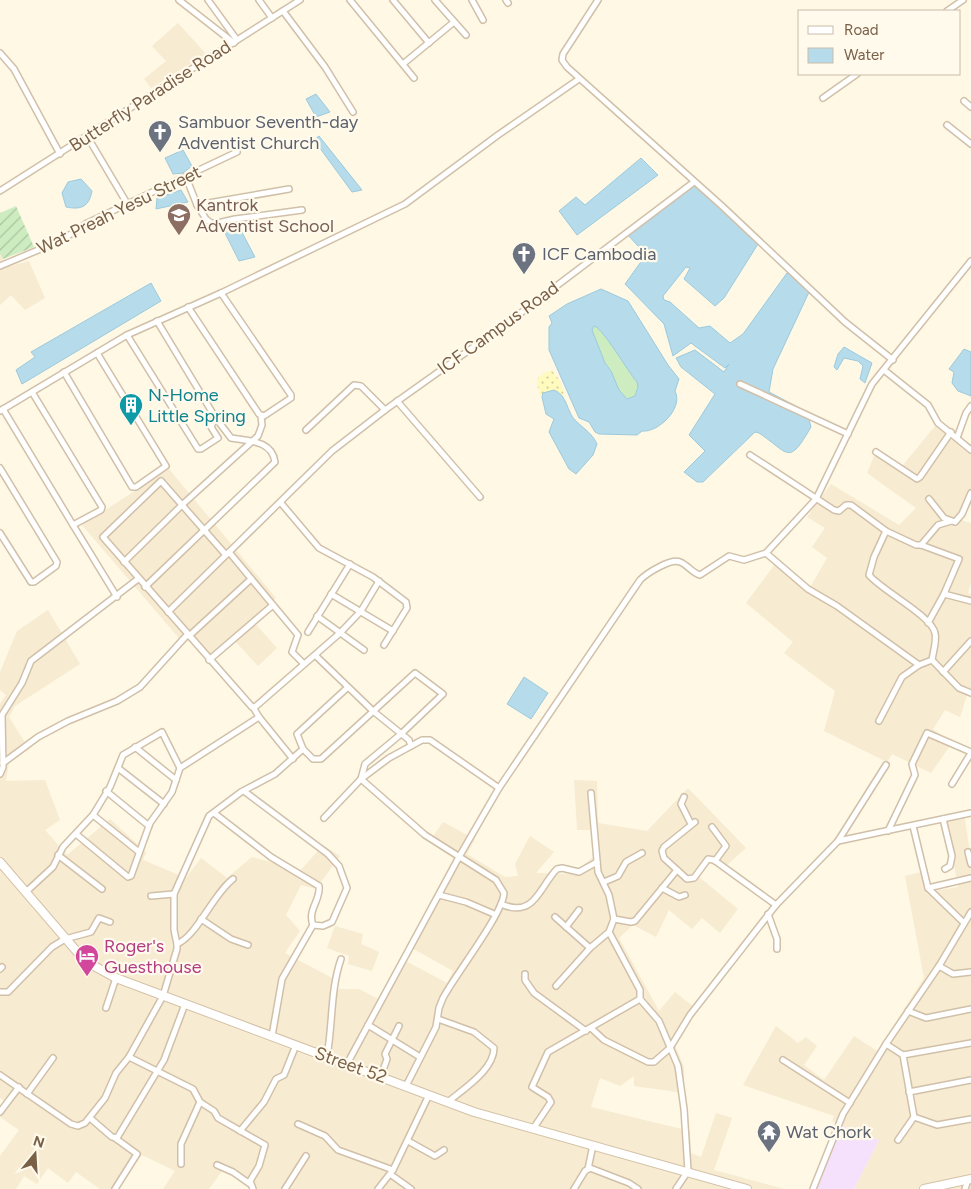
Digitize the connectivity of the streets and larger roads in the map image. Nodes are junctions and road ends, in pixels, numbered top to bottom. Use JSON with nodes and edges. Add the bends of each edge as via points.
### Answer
{"nodes":[{"id":1,"x":179,"y":0,"type":"edge"},
{"id":2,"x":208,"y":0,"type":"edge"},
{"id":3,"x":259,"y":0,"type":"edge"},
{"id":4,"x":300,"y":0,"type":"edge"},
{"id":5,"x":350,"y":0,"type":"edge"},
{"id":6,"x":393,"y":0,"type":"edge"},
{"id":7,"x":435,"y":0,"type":"edge"},
{"id":8,"x":472,"y":0,"type":"edge"},
{"id":9,"x":598,"y":0,"type":"edge"},
{"id":10,"x":963,"y":0,"type":"edge"},
{"id":11,"x":948,"y":10,"type":"edge"},
{"id":12,"x":284,"y":11,"type":"junction"},
{"id":13,"x":272,"y":18,"type":"junction"},
{"id":14,"x":484,"y":20,"type":"dead end"},
{"id":15,"x":454,"y":22,"type":"junction"},
{"id":16,"x":466,"y":35,"type":"dead end"},
{"id":17,"x":236,"y":42,"type":"junction"},
{"id":18,"x":429,"y":43,"type":"junction"},
{"id":19,"x":0,"y":53,"type":"edge"},
{"id":20,"x":403,"y":64,"type":"junction"},
{"id":21,"x":856,"y":75,"type":"edge"},
{"id":22,"x":414,"y":78,"type":"dead end"},
{"id":23,"x":578,"y":79,"type":"junction"},
{"id":24,"x":823,"y":98,"type":"dead end"},
{"id":25,"x":964,"y":101,"type":"dead end"},
{"id":26,"x":971,"y":107,"type":"edge"},
{"id":27,"x":353,"y":112,"type":"dead end"},
{"id":28,"x":947,"y":125,"type":"dead end"},
{"id":29,"x":87,"y":136,"type":"junction"},
{"id":30,"x":971,"y":144,"type":"edge"},
{"id":31,"x":237,"y":152,"type":"dead end"},
{"id":32,"x":60,"y":154,"type":"junction"},
{"id":33,"x":186,"y":177,"type":"junction"},
{"id":34,"x":694,"y":182,"type":"junction"},
{"id":35,"x":289,"y":189,"type":"dead end"},
{"id":36,"x":0,"y":191,"type":"edge"},
{"id":37,"x":128,"y":205,"type":"junction"},
{"id":38,"x":197,"y":205,"type":"junction"},
{"id":39,"x":302,"y":210,"type":"dead end"},
{"id":40,"x":971,"y":261,"type":"edge"},
{"id":41,"x":0,"y":266,"type":"edge"},
{"id":42,"x":221,"y":292,"type":"junction"},
{"id":43,"x":188,"y":307,"type":"junction"},
{"id":44,"x":157,"y":321,"type":"junction"},
{"id":45,"x":127,"y":335,"type":"junction"},
{"id":46,"x":96,"y":353,"type":"junction"},
{"id":47,"x":893,"y":360,"type":"junction"},
{"id":48,"x":884,"y":370,"type":"junction"},
{"id":49,"x":64,"y":372,"type":"junction"},
{"id":50,"x":740,"y":384,"type":"dead end"},
{"id":51,"x":32,"y":392,"type":"junction"},
{"id":52,"x":397,"y":401,"type":"junction"},
{"id":53,"x":971,"y":406,"type":"edge"},
{"id":54,"x":2,"y":410,"type":"edge"},
{"id":55,"x":385,"y":410,"type":"junction"},
{"id":56,"x":261,"y":416,"type":"junction"},
{"id":57,"x":215,"y":417,"type":"junction"},
{"id":58,"x":306,"y":430,"type":"dead end"},
{"id":59,"x":951,"y":432,"type":"junction"},
{"id":60,"x":848,"y":434,"type":"junction"},
{"id":61,"x":957,"y":438,"type":"junction"},
{"id":62,"x":253,"y":440,"type":"junction"},
{"id":63,"x":971,"y":450,"type":"edge"},
{"id":64,"x":876,"y":452,"type":"dead end"},
{"id":65,"x":750,"y":455,"type":"dead end"},
{"id":66,"x":0,"y":468,"type":"edge"},
{"id":67,"x":971,"y":493,"type":"edge"},
{"id":68,"x":480,"y":497,"type":"dead end"},
{"id":69,"x":816,"y":499,"type":"junction"},
{"id":70,"x":929,"y":499,"type":"dead end"},
{"id":71,"x":281,"y":503,"type":"junction"},
{"id":72,"x":183,"y":504,"type":"junction"},
{"id":73,"x":951,"y":520,"type":"junction"},
{"id":74,"x":73,"y":524,"type":"junction"},
{"id":75,"x":205,"y":529,"type":"junction"},
{"id":76,"x":886,"y":531,"type":"junction"},
{"id":77,"x":0,"y":533,"type":"edge"},
{"id":78,"x":921,"y":545,"type":"junction"},
{"id":79,"x":766,"y":552,"type":"junction"},
{"id":80,"x":228,"y":554,"type":"junction"},
{"id":81,"x":124,"y":562,"type":"junction"},
{"id":82,"x":350,"y":564,"type":"junction"},
{"id":83,"x":251,"y":578,"type":"junction"},
{"id":84,"x":138,"y":579,"type":"junction"},
{"id":85,"x":379,"y":581,"type":"junction"},
{"id":86,"x":145,"y":587,"type":"junction"},
{"id":87,"x":331,"y":594,"type":"junction"},
{"id":88,"x":944,"y":594,"type":"junction"},
{"id":89,"x":117,"y":597,"type":"junction"},
{"id":90,"x":971,"y":601,"type":"edge"},
{"id":91,"x":272,"y":605,"type":"junction"},
{"id":92,"x":361,"y":611,"type":"junction"},
{"id":93,"x":168,"y":612,"type":"junction"},
{"id":94,"x":317,"y":616,"type":"junction"},
{"id":95,"x":928,"y":624,"type":"junction"},
{"id":96,"x":394,"y":631,"type":"junction"},
{"id":97,"x":308,"y":632,"type":"dead end"},
{"id":98,"x":340,"y":633,"type":"junction"},
{"id":99,"x":188,"y":636,"type":"junction"},
{"id":100,"x":971,"y":641,"type":"edge"},
{"id":101,"x":384,"y":645,"type":"dead end"},
{"id":102,"x":364,"y":650,"type":"dead end"},
{"id":103,"x":315,"y":655,"type":"junction"},
{"id":104,"x":209,"y":660,"type":"junction"},
{"id":105,"x":932,"y":660,"type":"junction"},
{"id":106,"x":304,"y":664,"type":"junction"},
{"id":107,"x":920,"y":665,"type":"junction"},
{"id":108,"x":943,"y":672,"type":"junction"},
{"id":109,"x":348,"y":688,"type":"junction"},
{"id":110,"x":971,"y":693,"type":"edge"},
{"id":111,"x":253,"y":707,"type":"junction"},
{"id":112,"x":373,"y":712,"type":"junction"},
{"id":113,"x":259,"y":717,"type":"junction"},
{"id":114,"x":879,"y":721,"type":"dead end"},
{"id":115,"x":401,"y":734,"type":"junction"},
{"id":116,"x":411,"y":746,"type":"junction"},
{"id":117,"x":135,"y":747,"type":"junction"},
{"id":118,"x":303,"y":749,"type":"junction"},
{"id":119,"x":971,"y":752,"type":"edge"},
{"id":120,"x":293,"y":758,"type":"junction"},
{"id":121,"x":3,"y":763,"type":"junction"},
{"id":122,"x":886,"y":765,"type":"dead end"},
{"id":123,"x":118,"y":768,"type":"junction"},
{"id":124,"x":180,"y":768,"type":"junction"},
{"id":125,"x":0,"y":774,"type":"edge"},
{"id":126,"x":361,"y":779,"type":"junction"},
{"id":127,"x":176,"y":780,"type":"junction"},
{"id":128,"x":952,"y":784,"type":"dead end"},
{"id":129,"x":500,"y":788,"type":"junction"},
{"id":130,"x":106,"y":791,"type":"junction"},
{"id":131,"x":244,"y":791,"type":"junction"},
{"id":132,"x":591,"y":793,"type":"dead end"},
{"id":133,"x":684,"y":797,"type":"dead end"},
{"id":134,"x":164,"y":804,"type":"junction"},
{"id":135,"x":214,"y":813,"type":"junction"},
{"id":136,"x":971,"y":813,"type":"edge"},
{"id":137,"x":93,"y":815,"type":"junction"},
{"id":138,"x":324,"y":818,"type":"dead end"},
{"id":139,"x":943,"y":819,"type":"junction"},
{"id":140,"x":149,"y":826,"type":"junction"},
{"id":141,"x":913,"y":826,"type":"junction"},
{"id":142,"x":712,"y":827,"type":"dead end"},
{"id":143,"x":888,"y":831,"type":"junction"},
{"id":144,"x":76,"y":834,"type":"junction"},
{"id":145,"x":838,"y":841,"type":"junction"},
{"id":146,"x":140,"y":852,"type":"junction"},
{"id":147,"x":968,"y":852,"type":"dead end"},
{"id":148,"x":642,"y":853,"type":"dead end"},
{"id":149,"x":58,"y":855,"type":"junction"},
{"id":150,"x":460,"y":856,"type":"junction"},
{"id":151,"x":715,"y":861,"type":"junction"},
{"id":152,"x":597,"y":862,"type":"junction"},
{"id":153,"x":971,"y":864,"type":"edge"},
{"id":154,"x":1,"y":866,"type":"edge"},
{"id":155,"x":945,"y":869,"type":"dead end"},
{"id":156,"x":677,"y":870,"type":"junction"},
{"id":157,"x":971,"y":878,"type":"edge"},
{"id":158,"x":233,"y":879,"type":"dead end"},
{"id":159,"x":604,"y":882,"type":"junction"},
{"id":160,"x":662,"y":888,"type":"junction"},
{"id":161,"x":928,"y":888,"type":"junction"},
{"id":162,"x":102,"y":889,"type":"dead end"},
{"id":163,"x":26,"y":892,"type":"junction"},
{"id":164,"x":174,"y":894,"type":"junction"},
{"id":165,"x":685,"y":895,"type":"dead end"},
{"id":166,"x":151,"y":896,"type":"dead end"},
{"id":167,"x":438,"y":896,"type":"junction"},
{"id":168,"x":501,"y":904,"type":"junction"},
{"id":169,"x":776,"y":905,"type":"junction"},
{"id":170,"x":578,"y":910,"type":"dead end"},
{"id":171,"x":971,"y":912,"type":"edge"},
{"id":172,"x":494,"y":914,"type":"junction"},
{"id":173,"x":768,"y":914,"type":"junction"},
{"id":174,"x":555,"y":917,"type":"dead end"},
{"id":175,"x":201,"y":919,"type":"junction"},
{"id":176,"x":614,"y":919,"type":"junction"},
{"id":177,"x":110,"y":922,"type":"dead end"},
{"id":178,"x":964,"y":923,"type":"junction"},
{"id":179,"x":312,"y":925,"type":"junction"},
{"id":180,"x":566,"y":927,"type":"junction"},
{"id":181,"x":609,"y":932,"type":"junction"},
{"id":182,"x":66,"y":939,"type":"junction"},
{"id":183,"x":177,"y":944,"type":"junction"},
{"id":184,"x":248,"y":945,"type":"dead end"},
{"id":185,"x":590,"y":948,"type":"junction"},
{"id":186,"x":777,"y":949,"type":"dead end"},
{"id":187,"x":341,"y":959,"type":"dead end"},
{"id":188,"x":939,"y":966,"type":"junction"},
{"id":189,"x":971,"y":972,"type":"edge"},
{"id":190,"x":525,"y":974,"type":"dead end"},
{"id":191,"x":116,"y":978,"type":"junction"},
{"id":192,"x":556,"y":986,"type":"dead end"},
{"id":193,"x":0,"y":992,"type":"edge"},
{"id":194,"x":163,"y":996,"type":"junction"},
{"id":195,"x":640,"y":999,"type":"junction"},
{"id":196,"x":184,"y":1004,"type":"junction"},
{"id":197,"x":106,"y":1008,"type":"dead end"},
{"id":198,"x":971,"y":1009,"type":"edge"},
{"id":199,"x":908,"y":1011,"type":"junction"},
{"id":200,"x":438,"y":1020,"type":"junction"},
{"id":201,"x":368,"y":1025,"type":"junction"},
{"id":202,"x":400,"y":1026,"type":"dead end"},
{"id":203,"x":588,"y":1029,"type":"junction"},
{"id":204,"x":272,"y":1036,"type":"junction"},
{"id":205,"x":393,"y":1039,"type":"junction"},
{"id":206,"x":971,"y":1043,"type":"edge"},
{"id":207,"x":886,"y":1044,"type":"junction"},
{"id":208,"x":296,"y":1045,"type":"junction"},
{"id":209,"x":670,"y":1048,"type":"junction"},
{"id":210,"x":902,"y":1055,"type":"junction"},
{"id":211,"x":327,"y":1056,"type":"junction"},
{"id":212,"x":129,"y":1057,"type":"junction"},
{"id":213,"x":420,"y":1057,"type":"junction"},
{"id":214,"x":53,"y":1058,"type":"dead end"},
{"id":215,"x":783,"y":1060,"type":"dead end"},
{"id":216,"x":347,"y":1064,"type":"junction"},
{"id":217,"x":157,"y":1073,"type":"junction"},
{"id":218,"x":0,"y":1074,"type":"edge"},
{"id":219,"x":381,"y":1076,"type":"junction"},
{"id":220,"x":971,"y":1080,"type":"edge"},
{"id":221,"x":406,"y":1086,"type":"junction"},
{"id":222,"x":18,"y":1087,"type":"junction"},
{"id":223,"x":909,"y":1092,"type":"junction"},
{"id":224,"x":27,"y":1094,"type":"junction"},
{"id":225,"x":429,"y":1095,"type":"junction"},
{"id":226,"x":200,"y":1102,"type":"junction"},
{"id":227,"x":448,"y":1102,"type":"junction"},
{"id":228,"x":850,"y":1103,"type":"junction"},
{"id":229,"x":0,"y":1112,"type":"edge"},
{"id":230,"x":90,"y":1118,"type":"junction"},
{"id":231,"x":914,"y":1118,"type":"junction"},
{"id":232,"x":971,"y":1119,"type":"edge"},
{"id":233,"x":298,"y":1124,"type":"dead end"},
{"id":234,"x":533,"y":1129,"type":"junction"},
{"id":235,"x":240,"y":1131,"type":"junction"},
{"id":236,"x":115,"y":1138,"type":"junction"},
{"id":237,"x":898,"y":1140,"type":"dead end"},
{"id":238,"x":408,"y":1141,"type":"junction"},
{"id":239,"x":593,"y":1144,"type":"junction"},
{"id":240,"x":444,"y":1150,"type":"dead end"},
{"id":241,"x":306,"y":1156,"type":"dead end"},
{"id":242,"x":181,"y":1164,"type":"dead end"},
{"id":243,"x":218,"y":1165,"type":"dead end"},
{"id":244,"x":588,"y":1169,"type":"junction"},
{"id":245,"x":688,"y":1171,"type":"junction"},
{"id":246,"x":391,"y":1172,"type":"junction"},
{"id":247,"x":969,"y":1180,"type":"edge"},
{"id":248,"x":252,"y":1186,"type":"edge"},
{"id":249,"x":726,"y":1186,"type":"edge"},
{"id":250,"x":115,"y":1189,"type":"edge"},
{"id":251,"x":285,"y":1189,"type":"edge"},
{"id":252,"x":378,"y":1189,"type":"edge"},
{"id":253,"x":411,"y":1189,"type":"edge"},
{"id":254,"x":574,"y":1189,"type":"edge"},
{"id":255,"x":638,"y":1189,"type":"edge"},
{"id":256,"x":676,"y":1189,"type":"edge"},
{"id":257,"x":747,"y":1189,"type":"edge"},
{"id":258,"x":813,"y":1189,"type":"edge"},
{"id":259,"x":924,"y":1189,"type":"edge"},
{"id":260,"x":965,"y":1189,"type":"edge"}],
"edges":[{"from":1,"to":17,"type":"street"},
{"from":2,"to":17,"type":"street"},
{"from":3,"to":13,"type":"street"},
{"from":4,"to":12,"type":"street","name":"Butterfly Paradise Road"},
{"from":5,"to":20,"type":"street"},
{"from":6,"to":18,"type":"street"},
{"from":7,"to":15,"type":"street"},
{"from":8,"to":14,"type":"street"},
{"from":9,"to":23,"type":"street","via":[[563,54],[562,60]]},
{"from":10,"to":11,"type":"street"},
{"from":12,"to":13,"type":"street","name":"Butterfly Paradise Road"},
{"from":12,"to":27,"type":"street","via":[[326,67]]},
{"from":13,"to":17,"type":"street","name":"Butterfly Paradise Road"},
{"from":15,"to":16,"type":"street"},
{"from":15,"to":18,"type":"street"},
{"from":17,"to":29,"type":"street","name":"Butterfly Paradise Road"},
{"from":18,"to":20,"type":"street"},
{"from":19,"to":32,"type":"street","via":[[14,69]]},
{"from":20,"to":22,"type":"street"},
{"from":21,"to":24,"type":"street"},
{"from":23,"to":34,"type":"street"},
{"from":23,"to":42,"type":"street","via":[[405,204]]},
{"from":25,"to":26,"type":"street"},
{"from":28,"to":30,"type":"street"},
{"from":29,"to":32,"type":"street","name":"Butterfly Paradise Road"},
{"from":29,"to":37,"type":"street"},
{"from":31,"to":33,"type":"street","name":"Wat Preah Yesu Street"},
{"from":32,"to":36,"type":"street","name":"Butterfly Paradise Road"},
{"from":33,"to":37,"type":"street","name":"Wat Preah Yesu Street"},
{"from":33,"to":38,"type":"street"},
{"from":34,"to":47,"type":"street","via":[[845,322]]},
{"from":34,"to":52,"type":"street","name":"ICF Campus Road","via":[[510,321]]},
{"from":35,"to":38,"type":"street"},
{"from":37,"to":41,"type":"street","name":"Wat Preah Yesu Street","via":[[62,240]]},
{"from":38,"to":39,"type":"street","via":[[211,223]]},
{"from":40,"to":47,"type":"street"},
{"from":42,"to":43,"type":"street"},
{"from":42,"to":56,"type":"street","via":[[291,395]]},
{"from":43,"to":44,"type":"street"},
{"from":43,"to":56,"type":"street"},
{"from":44,"to":45,"type":"street"},
{"from":44,"to":57,"type":"street"},
{"from":45,"to":46,"type":"street"},
{"from":45,"to":57,"type":"street","via":[[199,450],[218,438],[211,427]]},
{"from":46,"to":49,"type":"street"},
{"from":46,"to":49,"type":"street","via":[[166,466],[136,487],[132,487]]},
{"from":47,"to":48,"type":"street"},
{"from":48,"to":59,"type":"street","via":[[928,405],[935,420]]},
{"from":48,"to":60,"type":"street","via":[[872,384]]},
{"from":49,"to":51,"type":"street"},
{"from":50,"to":60,"type":"street"},
{"from":51,"to":54,"type":"street"},
{"from":51,"to":74,"type":"street","via":[[102,507]]},
{"from":52,"to":55,"type":"street","name":"ICF Campus Road"},
{"from":52,"to":68,"type":"street"},
{"from":53,"to":61,"type":"street"},
{"from":54,"to":74,"type":"street"},
{"from":55,"to":58,"type":"street","via":[[361,386],[354,385]]},
{"from":55,"to":71,"type":"street","name":"ICF Campus Road","via":[[332,451]]},
{"from":56,"to":62,"type":"street","via":[[260,432]]},
{"from":57,"to":62,"type":"street","via":[[232,438]]},
{"from":59,"to":61,"type":"street"},
{"from":59,"to":64,"type":"street","via":[[917,479]]},
{"from":60,"to":69,"type":"street"},
{"from":61,"to":63,"type":"street"},
{"from":62,"to":72,"type":"street"},
{"from":62,"to":75,"type":"street","via":[[266,447],[275,460],[274,465]]},
{"from":65,"to":69,"type":"street"},
{"from":66,"to":77,"type":"street","via":[[57,562],[56,566],[31,582]]},
{"from":67,"to":73,"type":"street","via":[[962,514],[955,522]]},
{"from":69,"to":76,"type":"street","via":[[838,511],[851,505]]},
{"from":69,"to":79,"type":"street"},
{"from":70,"to":73,"type":"street","via":[[940,514]]},
{"from":71,"to":80,"type":"street","name":"ICF Campus Road"},
{"from":71,"to":82,"type":"street","via":[[319,548]]},
{"from":72,"to":75,"type":"street"},
{"from":72,"to":81,"type":"street"},
{"from":72,"to":81,"type":"street","via":[[161,480],[104,534],[104,539]]},
{"from":73,"to":78,"type":"street","via":[[938,525]]},
{"from":74,"to":89,"type":"street"},
{"from":75,"to":80,"type":"street"},
{"from":75,"to":86,"type":"street"},
{"from":76,"to":78,"type":"street"},
{"from":76,"to":95,"type":"street","via":[[874,557],[870,576],[909,605]]},
{"from":78,"to":88,"type":"street","via":[[959,559]]},
{"from":79,"to":107,"type":"street","via":[[808,589]]},
{"from":79,"to":129,"type":"street","via":[[744,560],[728,556],[700,575],[674,561],[645,575]]},
{"from":80,"to":83,"type":"street"},
{"from":80,"to":93,"type":"street","name":"ICF Campus Road"},
{"from":81,"to":84,"type":"street"},
{"from":82,"to":85,"type":"street"},
{"from":82,"to":87,"type":"street"},
{"from":83,"to":91,"type":"street"},
{"from":83,"to":99,"type":"street"},
{"from":84,"to":86,"type":"street"},
{"from":84,"to":89,"type":"street"},
{"from":85,"to":92,"type":"street"},
{"from":85,"to":96,"type":"street","via":[[408,604]]},
{"from":86,"to":93,"type":"street"},
{"from":87,"to":92,"type":"street"},
{"from":87,"to":94,"type":"street"},
{"from":88,"to":90,"type":"street"},
{"from":88,"to":95,"type":"street"},
{"from":89,"to":121,"type":"street","via":[[31,662],[2,715]]},
{"from":91,"to":104,"type":"street"},
{"from":91,"to":106,"type":"street","via":[[298,635],[292,652]]},
{"from":92,"to":96,"type":"street"},
{"from":92,"to":98,"type":"street"},
{"from":93,"to":99,"type":"street"},
{"from":94,"to":97,"type":"street"},
{"from":94,"to":98,"type":"street"},
{"from":95,"to":105,"type":"street","via":[[936,633]]},
{"from":96,"to":101,"type":"street"},
{"from":98,"to":102,"type":"street"},
{"from":98,"to":103,"type":"street"},
{"from":99,"to":104,"type":"street"},
{"from":99,"to":121,"type":"street","via":[[140,687],[38,737]]},
{"from":100,"to":108,"type":"street"},
{"from":103,"to":106,"type":"street"},
{"from":103,"to":109,"type":"street"},
{"from":104,"to":111,"type":"street"},
{"from":105,"to":107,"type":"street"},
{"from":105,"to":108,"type":"street"},
{"from":106,"to":111,"type":"street"},
{"from":107,"to":114,"type":"street","via":[[902,677]]},
{"from":108,"to":110,"type":"street","via":[[960,688]]},
{"from":109,"to":112,"type":"street"},
{"from":109,"to":118,"type":"street","via":[[297,734]]},
{"from":111,"to":113,"type":"street"},
{"from":112,"to":115,"type":"street"},
{"from":112,"to":115,"type":"street","via":[[415,673],[443,694]]},
{"from":112,"to":118,"type":"street","via":[[319,760],[313,759]]},
{"from":113,"to":120,"type":"street"},
{"from":113,"to":124,"type":"street"},
{"from":115,"to":116,"type":"street"},
{"from":115,"to":126,"type":"street","via":[[365,764]]},
{"from":116,"to":126,"type":"street"},
{"from":116,"to":129,"type":"street","via":[[430,740]]},
{"from":117,"to":123,"type":"street","via":[[123,754]]},
{"from":117,"to":124,"type":"street","via":[[162,732]]},
{"from":117,"to":127,"type":"street"},
{"from":118,"to":120,"type":"street"},
{"from":119,"to":128,"type":"street"},
{"from":119,"to":143,"type":"street","via":[[927,733],[912,764],[915,775]]},
{"from":120,"to":131,"type":"street"},
{"from":121,"to":125,"type":"street"},
{"from":122,"to":145,"type":"street"},
{"from":123,"to":130,"type":"street"},
{"from":123,"to":134,"type":"street"},
{"from":124,"to":127,"type":"street"},
{"from":126,"to":138,"type":"street"},
{"from":126,"to":150,"type":"street","via":[[424,835]]},
{"from":127,"to":134,"type":"street"},
{"from":129,"to":150,"type":"street"},
{"from":130,"to":137,"type":"street"},
{"from":130,"to":140,"type":"street"},
{"from":131,"to":135,"type":"street"},
{"from":131,"to":179,"type":"street","via":[[328,854],[344,875],[348,888],[332,922],[324,926]]},
{"from":132,"to":152,"type":"street"},
{"from":133,"to":156,"type":"street","via":[[681,804],[693,823],[662,851],[664,858]]},
{"from":134,"to":140,"type":"street"},
{"from":135,"to":164,"type":"street","via":[[206,822]]},
{"from":135,"to":179,"type":"street","via":[[271,857],[319,886],[310,915]]},
{"from":136,"to":139,"type":"street"},
{"from":137,"to":144,"type":"street"},
{"from":137,"to":146,"type":"street"},
{"from":139,"to":141,"type":"street"},
{"from":139,"to":155,"type":"street","via":[[952,856],[950,866]]},
{"from":140,"to":146,"type":"street"},
{"from":141,"to":143,"type":"street"},
{"from":141,"to":161,"type":"street"},
{"from":142,"to":151,"type":"street","via":[[726,846]]},
{"from":143,"to":145,"type":"street"},
{"from":144,"to":146,"type":"street","via":[[128,877]]},
{"from":144,"to":149,"type":"street"},
{"from":145,"to":169,"type":"street"},
{"from":147,"to":153,"type":"street"},
{"from":148,"to":159,"type":"street","via":[[626,862],[618,876]]},
{"from":149,"to":162,"type":"street"},
{"from":149,"to":163,"type":"street","via":[[53,867]]},
{"from":150,"to":167,"type":"street"},
{"from":150,"to":168,"type":"street","via":[[500,884],[504,893]]},
{"from":151,"to":156,"type":"street","via":[[708,859],[691,879],[683,877]]},
{"from":151,"to":169,"type":"street"},
{"from":152,"to":159,"type":"street"},
{"from":152,"to":168,"type":"street","via":[[579,872],[557,869],[532,902],[514,908]]},
{"from":154,"to":163,"type":"street","name":"Street 52"},
{"from":156,"to":160,"type":"street"},
{"from":157,"to":161,"type":"street"},
{"from":158,"to":175,"type":"street","via":[[224,886]]},
{"from":159,"to":176,"type":"street"},
{"from":160,"to":165,"type":"street","via":[[679,897]]},
{"from":160,"to":176,"type":"street","via":[[633,922]]},
{"from":161,"to":178,"type":"street"},
{"from":163,"to":182,"type":"street","name":"Street 52"},
{"from":164,"to":166,"type":"street"},
{"from":164,"to":183,"type":"street"},
{"from":167,"to":172,"type":"street","via":[[466,902]]},
{"from":167,"to":201,"type":"street"},
{"from":168,"to":172,"type":"street"},
{"from":169,"to":173,"type":"street"},
{"from":170,"to":180,"type":"street"},
{"from":171,"to":178,"type":"street"},
{"from":172,"to":200,"type":"street","via":[[449,986],[439,1008]]},
{"from":173,"to":186,"type":"street"},
{"from":173,"to":209,"type":"street","via":[[690,1015]]},
{"from":174,"to":180,"type":"street"},
{"from":175,"to":183,"type":"street"},
{"from":175,"to":184,"type":"street","via":[[231,939]]},
{"from":176,"to":181,"type":"street"},
{"from":177,"to":182,"type":"street","via":[[99,918],[91,932]]},
{"from":178,"to":188,"type":"street"},
{"from":179,"to":204,"type":"street","via":[[282,979]]},
{"from":180,"to":185,"type":"street"},
{"from":181,"to":185,"type":"street"},
{"from":181,"to":195,"type":"street","via":[[640,990]]},
{"from":182,"to":191,"type":"street","name":"Street 52","via":[[84,961]]},
{"from":182,"to":193,"type":"street","via":[[52,947],[8,992]]},
{"from":183,"to":194,"type":"street"},
{"from":185,"to":192,"type":"street"},
{"from":187,"to":211,"type":"street","via":[[331,1004]]},
{"from":188,"to":189,"type":"street","via":[[953,974]]},
{"from":188,"to":199,"type":"street"},
{"from":190,"to":203,"type":"street","via":[[524,980],[534,993]]},
{"from":191,"to":194,"type":"street","name":"Street 52"},
{"from":191,"to":197,"type":"street"},
{"from":194,"to":196,"type":"street","name":"Street 52"},
{"from":194,"to":212,"type":"street"},
{"from":195,"to":203,"type":"street"},
{"from":195,"to":209,"type":"street","via":[[659,1021]]},
{"from":196,"to":204,"type":"street","name":"Street 52"},
{"from":196,"to":217,"type":"street"},
{"from":198,"to":199,"type":"street","via":[[926,1018]]},
{"from":199,"to":207,"type":"street"},
{"from":200,"to":213,"type":"street"},
{"from":200,"to":227,"type":"street","via":[[474,1032],[494,1048],[483,1071]]},
{"from":201,"to":205,"type":"street"},
{"from":201,"to":216,"type":"street"},
{"from":202,"to":205,"type":"street"},
{"from":203,"to":209,"type":"street","via":[[651,1062]]},
{"from":203,"to":234,"type":"street","via":[[546,1055],[532,1088],[551,1102]]},
{"from":204,"to":208,"type":"street","name":"Street 52"},
{"from":205,"to":213,"type":"street"},
{"from":205,"to":219,"type":"street","via":[[385,1054],[387,1060]]},
{"from":206,"to":210,"type":"street"},
{"from":207,"to":210,"type":"street"},
{"from":207,"to":228,"type":"street"},
{"from":208,"to":211,"type":"street","name":"Street 52"},
{"from":208,"to":235,"type":"street","via":[[284,1075],[276,1079],[264,1102]]},
{"from":209,"to":245,"type":"street","via":[[678,1066],[683,1099]]},
{"from":210,"to":223,"type":"street"},
{"from":211,"to":216,"type":"street","name":"Street 52"},
{"from":212,"to":217,"type":"street"},
{"from":212,"to":230,"type":"street"},
{"from":213,"to":221,"type":"street"},
{"from":214,"to":224,"type":"street"},
{"from":215,"to":228,"type":"street"},
{"from":216,"to":219,"type":"street","name":"Street 52"},
{"from":217,"to":226,"type":"street","via":[[193,1089]]},
{"from":217,"to":236,"type":"street"},
{"from":218,"to":222,"type":"street"},
{"from":219,"to":221,"type":"street","name":"Street 52"},
{"from":220,"to":223,"type":"street"},
{"from":221,"to":225,"type":"street","name":"Street 52"},
{"from":222,"to":224,"type":"street"},
{"from":222,"to":229,"type":"street"},
{"from":223,"to":231,"type":"street"},
{"from":224,"to":230,"type":"street","via":[[74,1126],[82,1125]]},
{"from":225,"to":227,"type":"street","name":"Street 52"},
{"from":225,"to":238,"type":"street"},
{"from":226,"to":235,"type":"street"},
{"from":226,"to":242,"type":"street","via":[[181,1144]]},
{"from":227,"to":234,"type":"street","name":"Street 52"},
{"from":228,"to":258,"type":"street"},
{"from":230,"to":236,"type":"street"},
{"from":231,"to":232,"type":"street","via":[[936,1125]]},
{"from":231,"to":237,"type":"street"},
{"from":233,"to":246,"type":"street","via":[[325,1136],[338,1150]]},
{"from":234,"to":239,"type":"street","name":"Street 52"},
{"from":235,"to":248,"type":"street","via":[[266,1147]]},
{"from":236,"to":250,"type":"street","via":[[137,1154]]},
{"from":238,"to":240,"type":"street","via":[[432,1155],[439,1156]]},
{"from":238,"to":246,"type":"street"},
{"from":239,"to":244,"type":"street"},
{"from":239,"to":245,"type":"street","name":"Street 52"},
{"from":241,"to":251,"type":"street"},
{"from":243,"to":248,"type":"street"},
{"from":244,"to":254,"type":"street"},
{"from":244,"to":255,"type":"street"},
{"from":245,"to":249,"type":"street","name":"Street 52"},
{"from":245,"to":256,"type":"street"},
{"from":246,"to":252,"type":"street"},
{"from":246,"to":253,"type":"street"},
{"from":247,"to":259,"type":"street"},
{"from":247,"to":260,"type":"street"},
{"from":249,"to":257,"type":"street","name":"Street 52"}]}
